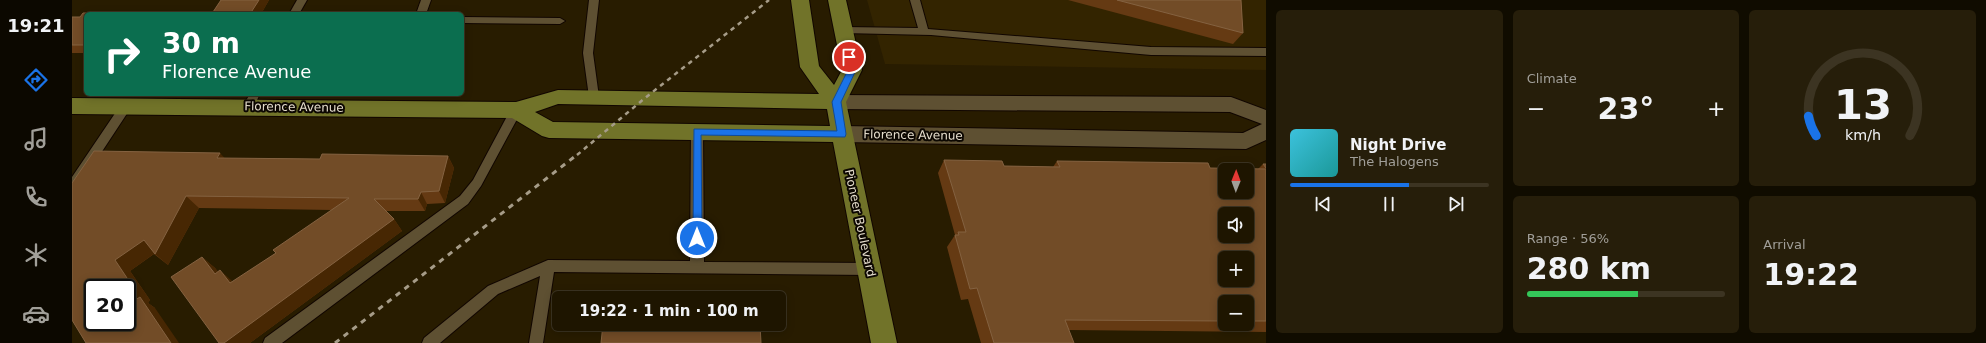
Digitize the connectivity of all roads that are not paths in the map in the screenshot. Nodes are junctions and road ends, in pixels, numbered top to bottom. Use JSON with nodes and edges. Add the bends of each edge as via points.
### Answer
{"nodes":[{"id":1,"x":302,"y":0,"type":"edge"},
{"id":2,"x":426,"y":0,"type":"edge"},
{"id":3,"x":594,"y":0,"type":"edge"},
{"id":4,"x":800,"y":0,"type":"edge"},
{"id":5,"x":837,"y":0,"type":"edge"},
{"id":6,"x":915,"y":0,"type":"edge"},
{"id":7,"x":295,"y":12,"type":"edge"},
{"id":8,"x":421,"y":12,"type":"edge"},
{"id":9,"x":464,"y":20,"type":"edge"},
{"id":10,"x":560,"y":21,"type":"dead end"},
{"id":11,"x":844,"y":30,"type":"junction"},
{"id":12,"x":924,"y":32,"type":"junction"},
{"id":13,"x":1266,"y":52,"type":"edge"},
{"id":14,"x":594,"y":97,"type":"junction"},
{"id":15,"x":252,"y":100,"type":"edge"},
{"id":16,"x":836,"y":102,"type":"junction"},
{"id":17,"x":72,"y":106,"type":"edge"},
{"id":18,"x":126,"y":106,"type":"junction"},
{"id":19,"x":516,"y":110,"type":"junction"},
{"id":20,"x":1266,"y":118,"type":"edge"},
{"id":21,"x":697,"y":131,"type":"junction"},
{"id":22,"x":1266,"y":131,"type":"edge"},
{"id":23,"x":842,"y":134,"type":"junction"},
{"id":24,"x":72,"y":187,"type":"edge"},
{"id":25,"x":548,"y":266,"type":"junction"},
{"id":26,"x":697,"y":268,"type":"junction"},
{"id":27,"x":870,"y":269,"type":"junction"},
{"id":28,"x":270,"y":343,"type":"edge"},
{"id":29,"x":430,"y":343,"type":"edge"},
{"id":30,"x":536,"y":343,"type":"edge"},
{"id":31,"x":884,"y":343,"type":"edge"}],
"edges":[{"from":1,"to":7,"type":"lane"},
{"from":2,"to":8,"type":"lane"},
{"from":3,"to":14,"type":"lane","via":[[588,53]]},
{"from":4,"to":16,"type":"main road","name":"Pioneer Boulevard","via":[[810,67]]},
{"from":5,"to":11,"type":"main road"},
{"from":6,"to":12,"type":"lane"},
{"from":9,"to":10,"type":"lane"},
{"from":11,"to":12,"type":"lane"},
{"from":11,"to":16,"type":"main road","via":[[852,70]]},
{"from":12,"to":13,"type":"lane","via":[[1151,51]]},
{"from":14,"to":16,"type":"main road","name":"Florence Avenue"},
{"from":14,"to":19,"type":"main road","name":"Florence Avenue","via":[[558,97]]},
{"from":15,"to":18,"type":"main road","name":"Florence Avenue"},
{"from":15,"to":19,"type":"main road","name":"Florence Avenue"},
{"from":16,"to":20,"type":"main road","name":"Florence Avenue","via":[[1231,105]]},
{"from":16,"to":23,"type":"main road","name":"Pioneer Boulevard"},
{"from":17,"to":18,"type":"main road","name":"Florence Avenue"},
{"from":18,"to":24,"type":"lane"},
{"from":19,"to":21,"type":"main road","name":"Florence Avenue","via":[[549,130]]},
{"from":19,"to":28,"type":"lane","via":[[464,200]]},
{"from":21,"to":23,"type":"main road","name":"Florence Avenue"},
{"from":21,"to":26,"type":"lane"},
{"from":22,"to":23,"type":"main road","name":"Florence Avenue","via":[[1246,140]]},
{"from":23,"to":27,"type":"main road","name":"Pioneer Boulevard"},
{"from":25,"to":26,"type":"lane"},
{"from":25,"to":29,"type":"lane","via":[[493,290]]},
{"from":25,"to":30,"type":"lane"},
{"from":26,"to":27,"type":"lane"},
{"from":27,"to":31,"type":"main road","name":"Pioneer Boulevard"}]}
